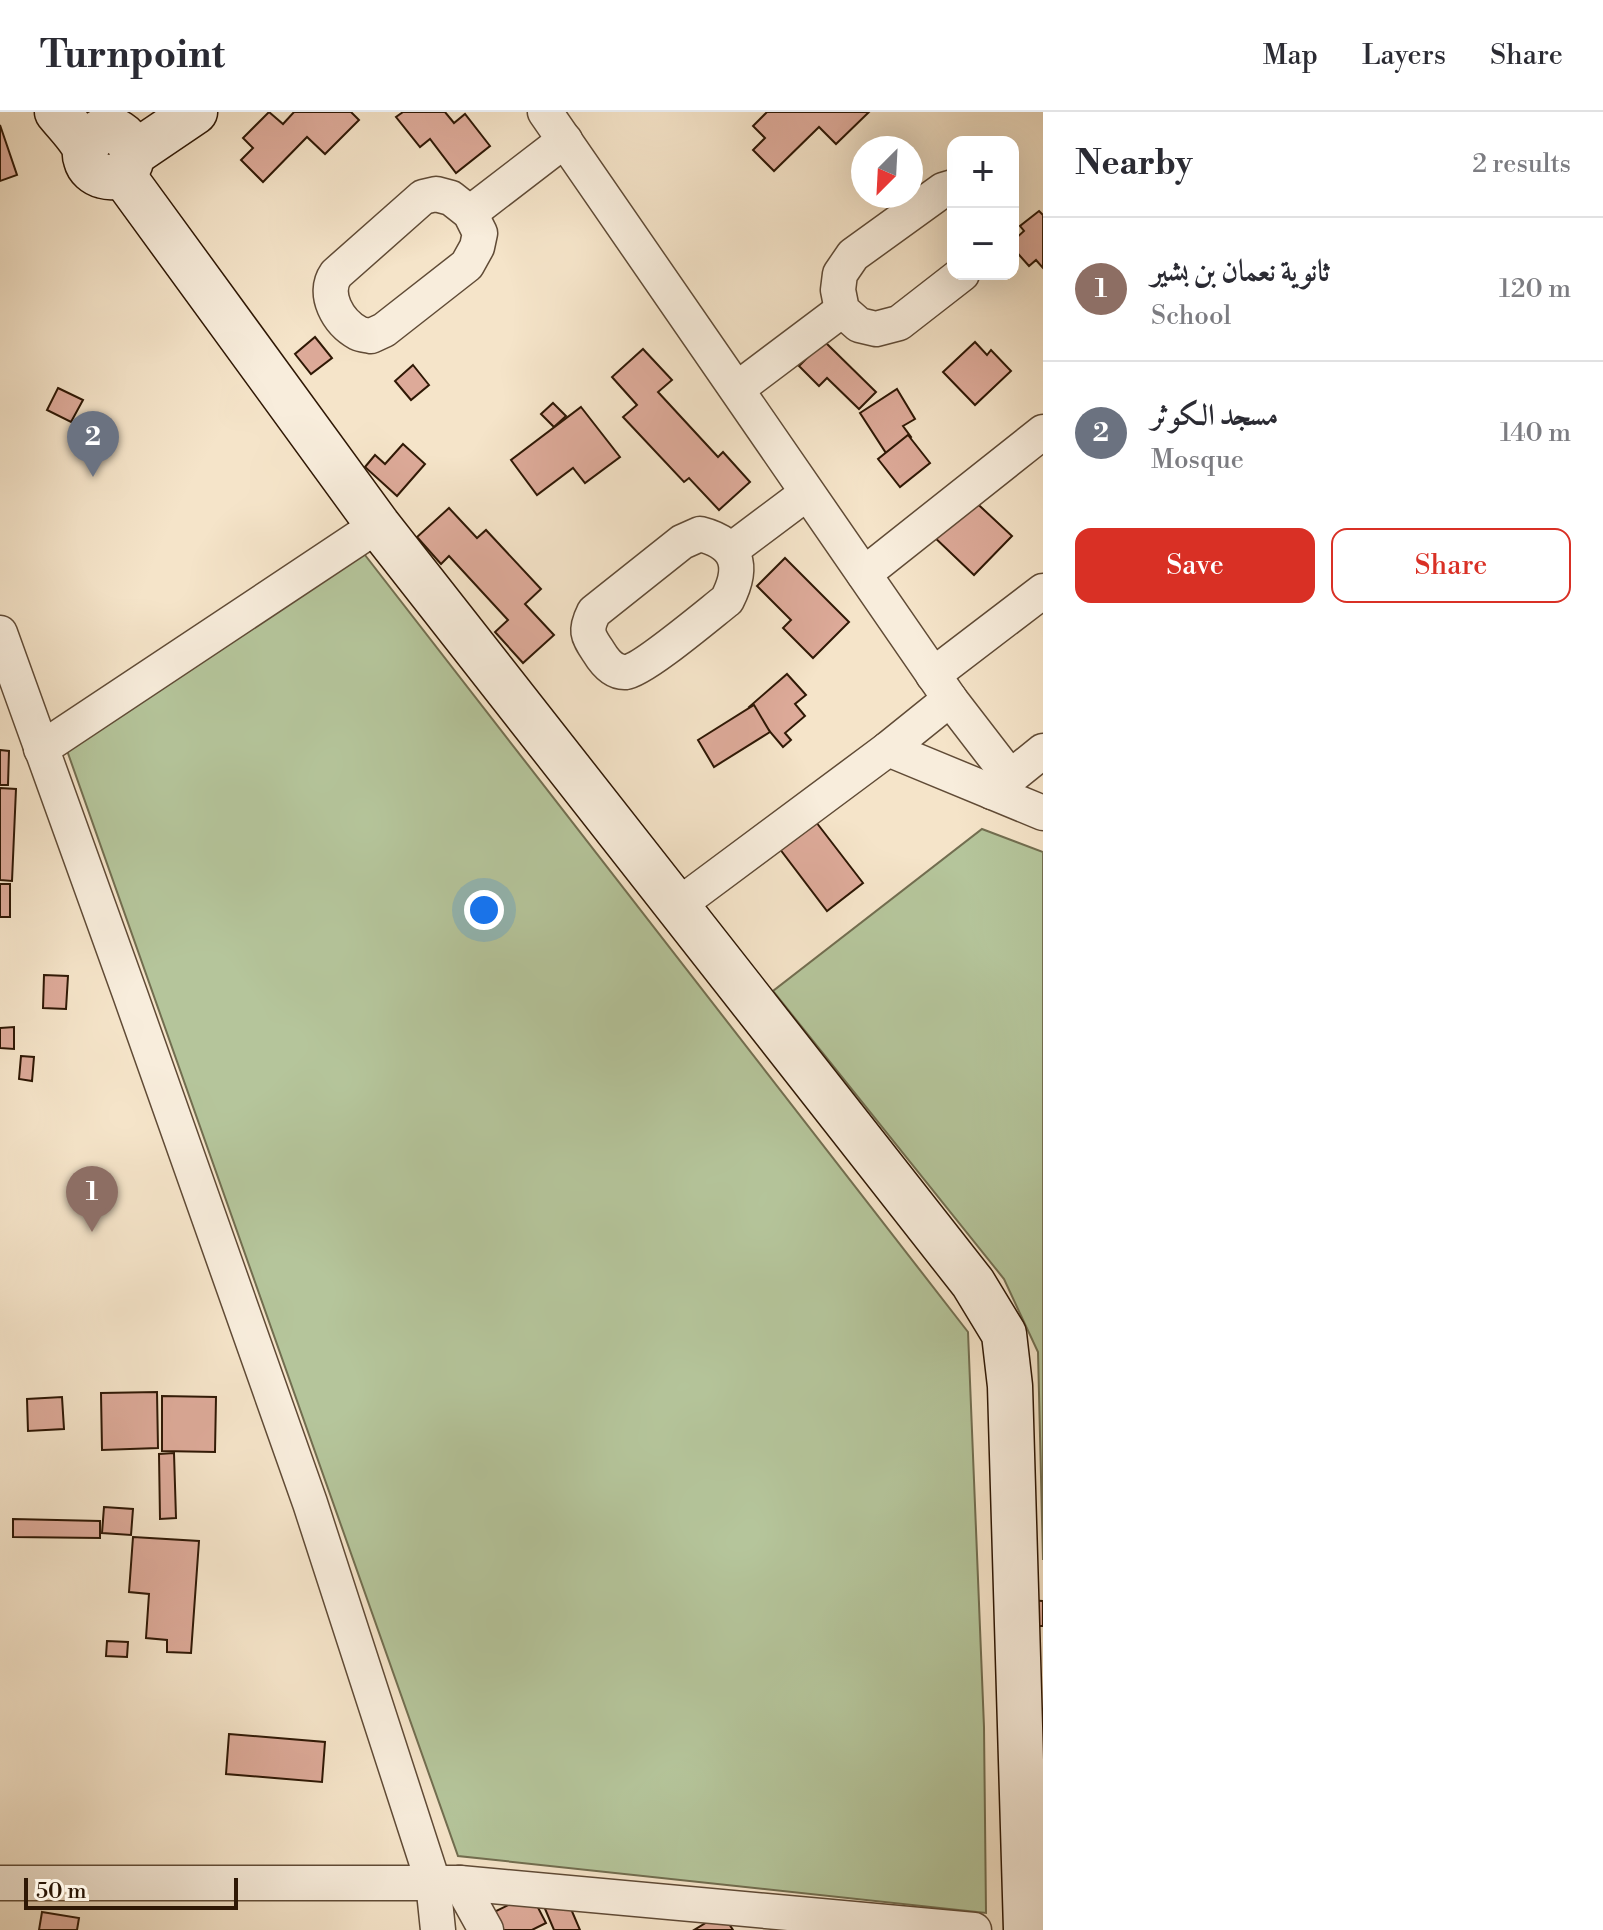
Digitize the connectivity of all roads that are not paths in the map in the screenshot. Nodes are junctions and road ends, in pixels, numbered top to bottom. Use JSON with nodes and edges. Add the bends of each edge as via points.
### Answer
{"nodes":[{"id":1,"x":57,"y":112,"type":"edge"},
{"id":2,"x":195,"y":112,"type":"edge"},
{"id":3,"x":545,"y":112,"type":"edge"},
{"id":4,"x":113,"y":137,"type":"edge"},
{"id":5,"x":565,"y":140,"type":"junction"},
{"id":6,"x":947,"y":189,"type":"edge"},
{"id":7,"x":470,"y":213,"type":"junction"},
{"id":8,"x":954,"y":280,"type":"edge"},
{"id":9,"x":842,"y":310,"type":"junction"},
{"id":10,"x":737,"y":389,"type":"junction"},
{"id":11,"x":1043,"y":432,"type":"edge"},
{"id":12,"x":807,"y":493,"type":"junction"},
{"id":13,"x":378,"y":525,"type":"junction"},
{"id":14,"x":731,"y":550,"type":"dead end"},
{"id":15,"x":864,"y":574,"type":"junction"},
{"id":16,"x":1043,"y":591,"type":"edge"},
{"id":17,"x":0,"y":633,"type":"edge"},
{"id":18,"x":941,"y":687,"type":"junction"},
{"id":19,"x":41,"y":749,"type":"junction"},
{"id":20,"x":888,"y":749,"type":"junction"},
{"id":21,"x":1043,"y":751,"type":"edge"},
{"id":22,"x":1001,"y":785,"type":"junction"},
{"id":23,"x":1043,"y":813,"type":"edge"},
{"id":24,"x":677,"y":906,"type":"junction"},
{"id":25,"x":1029,"y":1578,"type":"edge"},
{"id":26,"x":1031,"y":1691,"type":"edge"},
{"id":27,"x":446,"y":1882,"type":"junction"},
{"id":28,"x":0,"y":1883,"type":"edge"},
{"id":29,"x":863,"y":1925,"type":"edge"},
{"id":30,"x":438,"y":1930,"type":"edge"},
{"id":31,"x":486,"y":1930,"type":"edge"},
{"id":32,"x":974,"y":1930,"type":"edge"},
{"id":33,"x":1026,"y":1930,"type":"edge"}],
"edges":[{"from":1,"to":4,"type":"main road"},
{"from":2,"to":4,"type":"main road"},
{"from":3,"to":5,"type":"street"},
{"from":4,"to":13,"type":"main road"},
{"from":5,"to":7,"type":"street"},
{"from":5,"to":10,"type":"street"},
{"from":6,"to":9,"type":"street","via":[[853,255],[840,274]]},
{"from":7,"to":7,"type":"street","via":[[451,198],[423,197],[336,274],[331,297],[340,315],[371,336],[408,312],[467,265],[480,233]]},
{"from":8,"to":9,"type":"street","via":[[899,323],[876,329],[859,325]]},
{"from":9,"to":10,"type":"street"},
{"from":10,"to":12,"type":"street"},
{"from":11,"to":15,"type":"street"},
{"from":12,"to":14,"type":"street"},
{"from":12,"to":15,"type":"street"},
{"from":13,"to":19,"type":"street"},
{"from":13,"to":24,"type":"main road"},
{"from":15,"to":18,"type":"street"},
{"from":16,"to":18,"type":"street"},
{"from":17,"to":19,"type":"street"},
{"from":18,"to":20,"type":"street"},
{"from":18,"to":22,"type":"street"},
{"from":19,"to":27,"type":"street"},
{"from":20,"to":22,"type":"street"},
{"from":20,"to":24,"type":"street"},
{"from":21,"to":22,"type":"street"},
{"from":22,"to":23,"type":"street"},
{"from":24,"to":25,"type":"main road","via":[[973,1283],[1004,1334]]},
{"from":25,"to":26,"type":"main road"},
{"from":26,"to":33,"type":"main road"},
{"from":27,"to":28,"type":"street"},
{"from":27,"to":29,"type":"street"},
{"from":27,"to":30,"type":"street"},
{"from":27,"to":31,"type":"street"},
{"from":29,"to":32,"type":"street"}]}
